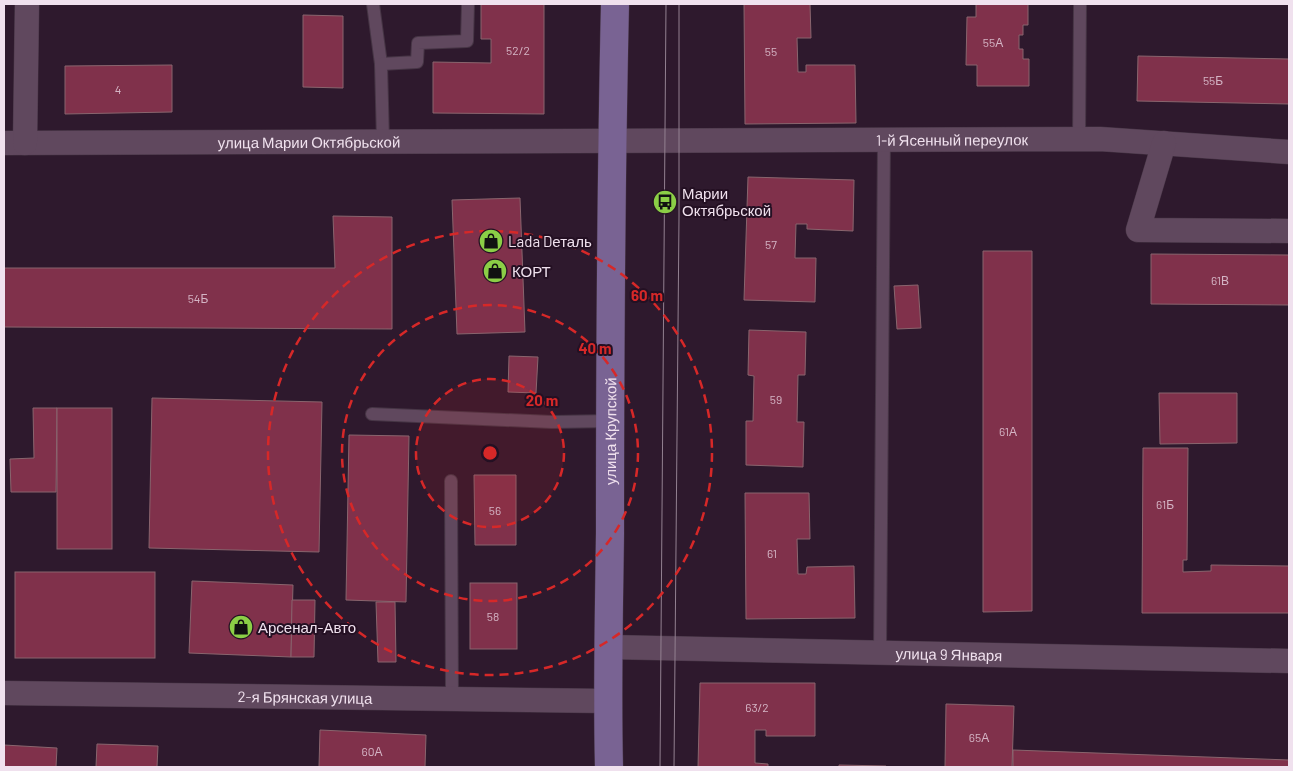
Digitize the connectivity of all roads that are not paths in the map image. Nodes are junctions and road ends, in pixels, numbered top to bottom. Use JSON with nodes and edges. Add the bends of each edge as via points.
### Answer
{"nodes":[{"id":1,"x":27,"y":4,"type":"edge"},
{"id":2,"x":374,"y":4,"type":"edge"},
{"id":3,"x":468,"y":4,"type":"edge"},
{"id":4,"x":615,"y":4,"type":"edge"},
{"id":5,"x":1080,"y":4,"type":"edge"},
{"id":6,"x":381,"y":64,"type":"junction"},
{"id":7,"x":884,"y":139,"type":"junction"},
{"id":8,"x":1079,"y":139,"type":"junction"},
{"id":9,"x":384,"y":141,"type":"junction"},
{"id":10,"x":613,"y":141,"type":"junction"},
{"id":11,"x":14,"y":143,"type":"edge"},
{"id":12,"x":1164,"y":143,"type":"junction"},
{"id":13,"x":1289,"y":152,"type":"edge"},
{"id":14,"x":1289,"y":231,"type":"edge"},
{"id":15,"x":372,"y":414,"type":"dead end"},
{"id":16,"x":610,"y":422,"type":"junction"},
{"id":17,"x":451,"y":481,"type":"dead end"},
{"id":18,"x":609,"y":647,"type":"junction"},
{"id":19,"x":880,"y":653,"type":"junction"},
{"id":20,"x":1289,"y":661,"type":"edge"},
{"id":21,"x":4,"y":693,"type":"edge"},
{"id":22,"x":452,"y":698,"type":"junction"},
{"id":23,"x":607,"y":702,"type":"junction"},
{"id":24,"x":609,"y":767,"type":"edge"}],
"edges":[{"from":1,"to":11,"type":"street"},
{"from":2,"to":6,"type":"lane"},
{"from":3,"to":6,"type":"lane","via":[[467,41],[418,43],[416,62]]},
{"from":4,"to":10,"type":"main road","name":"улица Крупской"},
{"from":5,"to":8,"type":"lane"},
{"from":6,"to":9,"type":"lane"},
{"from":7,"to":8,"type":"street","name":"1-й Ясенный переулок"},
{"from":7,"to":10,"type":"street","name":"1-й Ясенный переулок"},
{"from":7,"to":19,"type":"lane"},
{"from":8,"to":12,"type":"street","name":"1-й Ясенный переулок"},
{"from":9,"to":10,"type":"street","name":"улица Марии Октябрьской"},
{"from":9,"to":11,"type":"street","name":"улица Марии Октябрьской"},
{"from":10,"to":16,"type":"main road","name":"улица Крупской"},
{"from":12,"to":13,"type":"street","name":"1-й Ясенный переулок"},
{"from":12,"to":14,"type":"street","via":[[1138,230]]},
{"from":15,"to":16,"type":"lane"},
{"from":16,"to":18,"type":"main road","name":"улица Крупской"},
{"from":17,"to":22,"type":"lane"},
{"from":18,"to":19,"type":"street","name":"улица 9 Января"},
{"from":18,"to":23,"type":"main road","name":"улица Крупской"},
{"from":19,"to":20,"type":"street","name":"улица 9 Января"},
{"from":21,"to":22,"type":"street","name":"2-я Брянская улица"},
{"from":22,"to":23,"type":"street","name":"2-я Брянская улица"},
{"from":23,"to":24,"type":"main road","name":"улица Крупской"}]}
